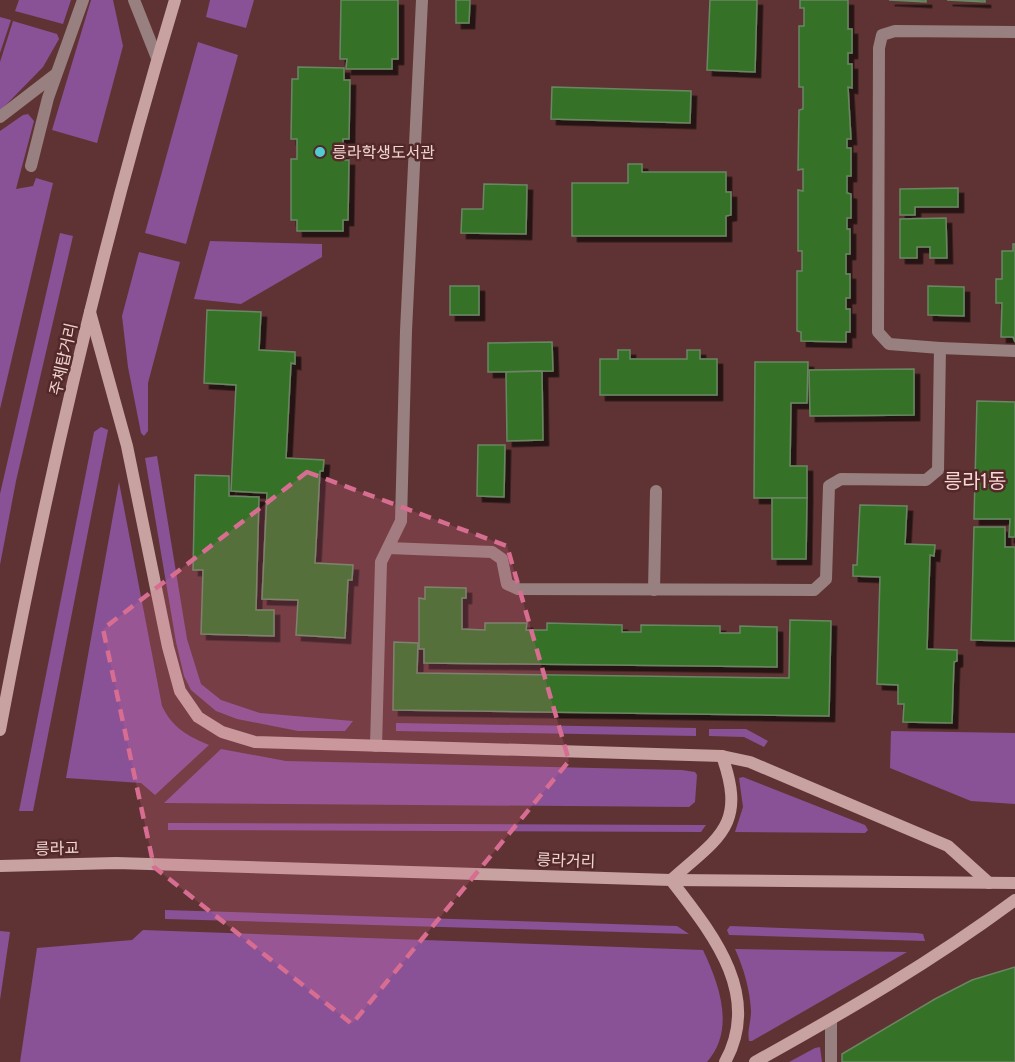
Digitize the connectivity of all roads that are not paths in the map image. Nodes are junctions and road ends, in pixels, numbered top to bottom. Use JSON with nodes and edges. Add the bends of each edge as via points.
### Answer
{"nodes":[{"id":1,"x":83,"y":0,"type":"edge"},
{"id":2,"x":134,"y":0,"type":"edge"},
{"id":3,"x":175,"y":0,"type":"edge"},
{"id":4,"x":422,"y":0,"type":"edge"},
{"id":5,"x":1015,"y":32,"type":"edge"},
{"id":6,"x":157,"y":58,"type":"junction"},
{"id":7,"x":57,"y":74,"type":"junction"},
{"id":8,"x":0,"y":117,"type":"edge"},
{"id":9,"x":31,"y":166,"type":"dead end"},
{"id":10,"x":90,"y":312,"type":"junction"},
{"id":11,"x":940,"y":348,"type":"junction"},
{"id":12,"x":1015,"y":351,"type":"edge"},
{"id":13,"x":656,"y":491,"type":"dead end"},
{"id":14,"x":388,"y":548,"type":"junction"},
{"id":15,"x":654,"y":590,"type":"junction"},
{"id":16,"x":0,"y":730,"type":"edge"},
{"id":17,"x":376,"y":746,"type":"junction"},
{"id":18,"x":722,"y":756,"type":"junction"},
{"id":19,"x":116,"y":863,"type":"joint"},
{"id":20,"x":0,"y":866,"type":"edge"},
{"id":21,"x":671,"y":880,"type":"junction"},
{"id":22,"x":989,"y":883,"type":"junction"},
{"id":23,"x":1015,"y":883,"type":"edge"},
{"id":24,"x":1015,"y":900,"type":"edge"},
{"id":25,"x":831,"y":1020,"type":"junction"},
{"id":26,"x":725,"y":1062,"type":"edge"},
{"id":27,"x":756,"y":1062,"type":"edge"},
{"id":28,"x":831,"y":1062,"type":"edge"}],
"edges":[{"from":1,"to":7,"type":"street"},
{"from":2,"to":6,"type":"street"},
{"from":3,"to":6,"type":"main road","name":"주체탑거리"},
{"from":4,"to":14,"type":"street","via":[[401,521]]},
{"from":5,"to":11,"type":"street","via":[[895,31],[882,35],[878,332],[889,344]]},
{"from":6,"to":10,"type":"main road","name":"주체탑거리"},
{"from":7,"to":8,"type":"street"},
{"from":7,"to":9,"type":"street"},
{"from":10,"to":16,"type":"main road","name":"주체탑거리"},
{"from":10,"to":17,"type":"main road","via":[[127,446],[180,691],[198,717],[222,732],[255,742]]},
{"from":11,"to":12,"type":"street"},
{"from":11,"to":15,"type":"street","via":[[938,470],[926,480],[841,479],[829,486],[826,579],[814,590]]},
{"from":13,"to":15,"type":"street"},
{"from":14,"to":15,"type":"street","via":[[492,552],[502,559],[507,584],[518,590]]},
{"from":14,"to":17,"type":"street","via":[[381,562]]},
{"from":17,"to":18,"type":"main road"},
{"from":18,"to":21,"type":"main road","via":[[733,796],[728,822],[721,835]]},
{"from":18,"to":22,"type":"main road","via":[[750,762],[948,846]]},
{"from":19,"to":20,"type":"main road","name":"릉라교"},
{"from":19,"to":21,"type":"main road","name":"릉라거리"},
{"from":21,"to":22,"type":"main road","name":"릉라거리"},
{"from":21,"to":26,"type":"main road","via":[[712,933],[737,988],[735,1040]]},
{"from":22,"to":23,"type":"main road","name":"릉라거리"},
{"from":24,"to":25,"type":"main road","via":[[962,939]]},
{"from":25,"to":27,"type":"main road"},
{"from":25,"to":28,"type":"street"}]}
